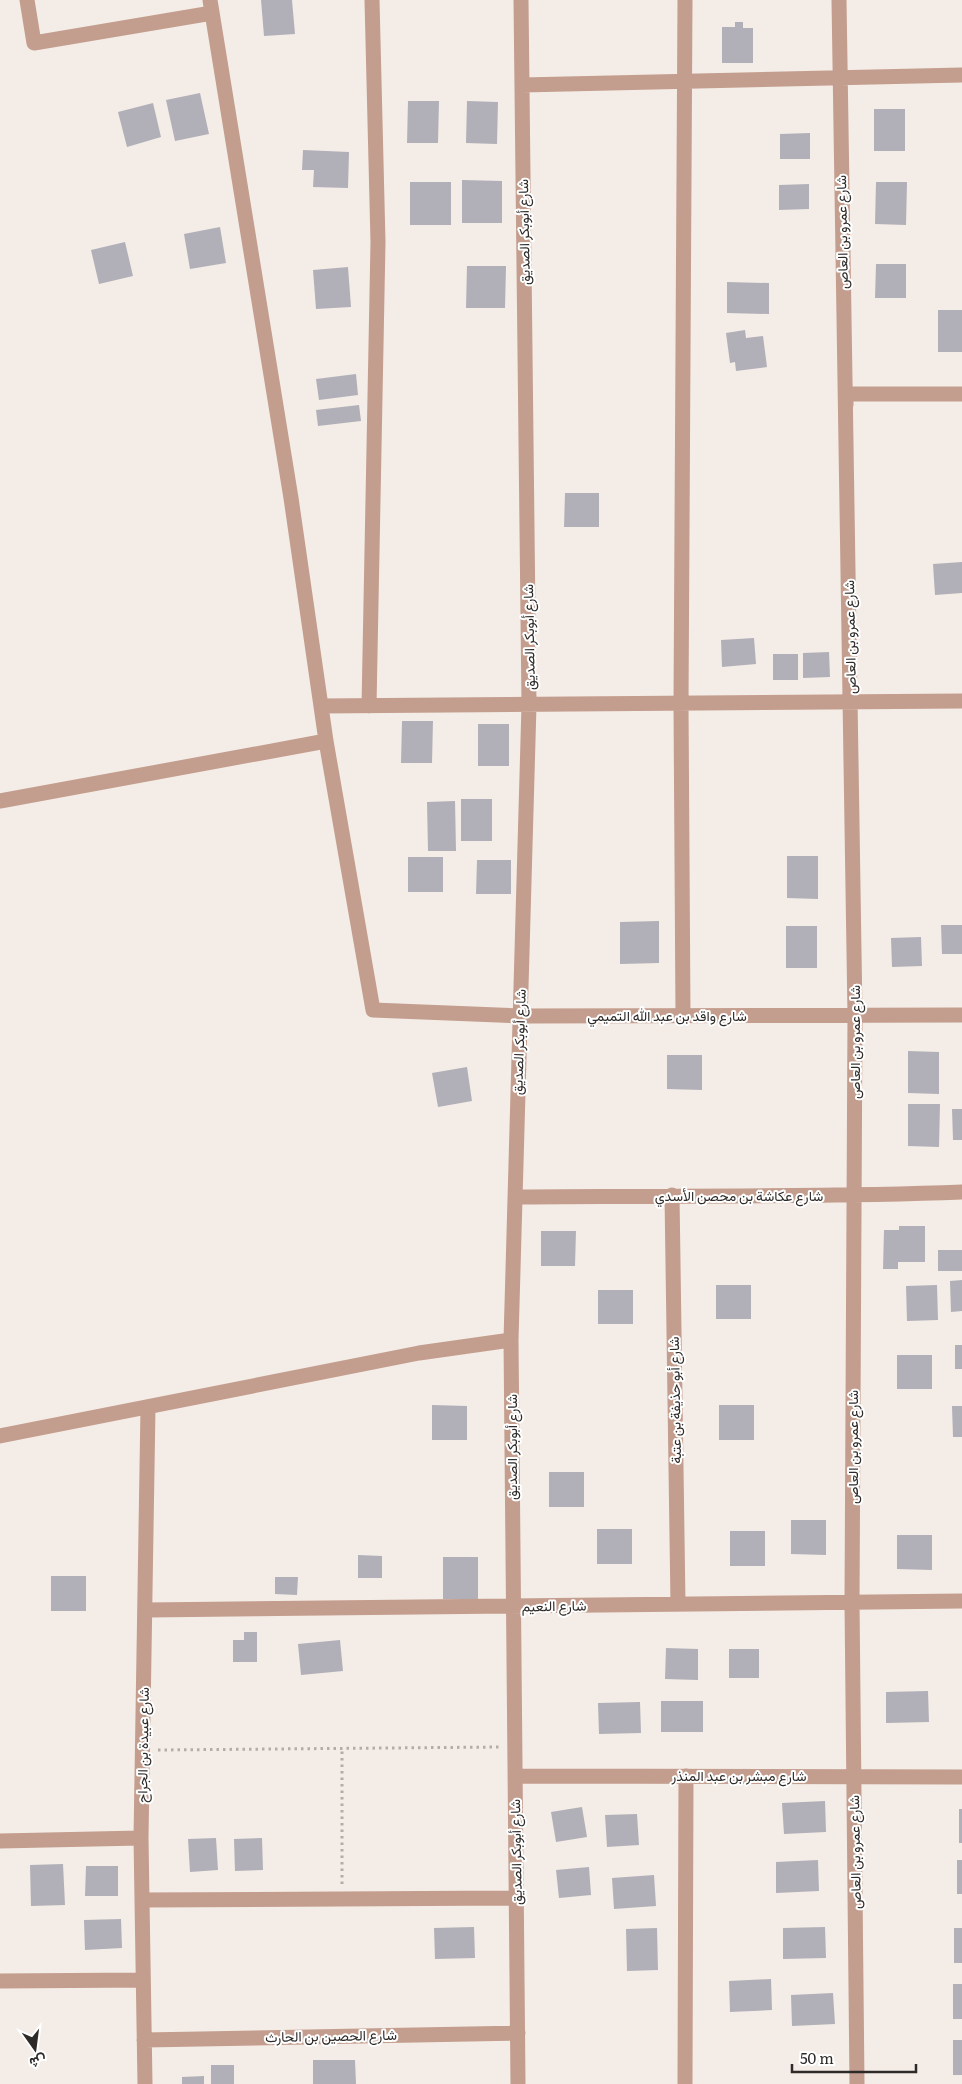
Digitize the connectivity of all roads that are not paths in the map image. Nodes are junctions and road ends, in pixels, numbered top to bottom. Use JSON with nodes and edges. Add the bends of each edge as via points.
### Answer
{"nodes":[{"id":1,"x":27,"y":0,"type":"edge"},
{"id":2,"x":372,"y":0,"type":"edge"},
{"id":3,"x":521,"y":0,"type":"edge"},
{"id":4,"x":685,"y":0,"type":"edge"},
{"id":5,"x":839,"y":0,"type":"edge"},
{"id":6,"x":211,"y":7,"type":"edge"},
{"id":7,"x":962,"y":75,"type":"edge"},
{"id":8,"x":840,"y":77,"type":"junction"},
{"id":9,"x":684,"y":81,"type":"junction"},
{"id":10,"x":522,"y":85,"type":"junction"},
{"id":11,"x":962,"y":394,"type":"edge"},
{"id":12,"x":851,"y":682,"type":"junction"},
{"id":13,"x":962,"y":701,"type":"edge"},
{"id":14,"x":851,"y":702,"type":"junction"},
{"id":15,"x":682,"y":704,"type":"junction"},
{"id":16,"x":529,"y":705,"type":"junction"},
{"id":17,"x":321,"y":706,"type":"junction"},
{"id":18,"x":370,"y":706,"type":"junction"},
{"id":19,"x":326,"y":741,"type":"junction"},
{"id":20,"x":0,"y":801,"type":"edge"},
{"id":21,"x":855,"y":1015,"type":"junction"},
{"id":22,"x":962,"y":1015,"type":"edge"},
{"id":23,"x":520,"y":1016,"type":"junction"},
{"id":24,"x":683,"y":1016,"type":"junction"},
{"id":25,"x":962,"y":1192,"type":"edge"},
{"id":26,"x":672,"y":1195,"type":"junction"},
{"id":27,"x":853,"y":1196,"type":"junction"},
{"id":28,"x":515,"y":1197,"type":"junction"},
{"id":29,"x":511,"y":1340,"type":"junction"},
{"id":30,"x":148,"y":1407,"type":"junction"},
{"id":31,"x":0,"y":1436,"type":"edge"},
{"id":32,"x":962,"y":1601,"type":"edge"},
{"id":33,"x":852,"y":1602,"type":"junction"},
{"id":34,"x":678,"y":1604,"type":"junction"},
{"id":35,"x":513,"y":1606,"type":"junction"},
{"id":36,"x":147,"y":1610,"type":"junction"},
{"id":37,"x":515,"y":1776,"type":"junction"},
{"id":38,"x":686,"y":1776,"type":"junction"},
{"id":39,"x":854,"y":1777,"type":"junction"},
{"id":40,"x":962,"y":1777,"type":"edge"},
{"id":41,"x":141,"y":1838,"type":"junction"},
{"id":42,"x":0,"y":1841,"type":"edge"},
{"id":43,"x":516,"y":1898,"type":"junction"},
{"id":44,"x":142,"y":1900,"type":"junction"},
{"id":45,"x":0,"y":1980,"type":"edge"},
{"id":46,"x":143,"y":1980,"type":"junction"},
{"id":47,"x":518,"y":2033,"type":"junction"},
{"id":48,"x":144,"y":2040,"type":"junction"},
{"id":49,"x":145,"y":2084,"type":"edge"},
{"id":50,"x":518,"y":2084,"type":"edge"},
{"id":51,"x":685,"y":2084,"type":"edge"},
{"id":52,"x":857,"y":2084,"type":"edge"}],
"edges":[{"from":1,"to":6,"type":"street","via":[[34,43]]},
{"from":2,"to":18,"type":"street","via":[[378,242]]},
{"from":3,"to":10,"type":"street","name":"شارع أبوبكر الصديق"},
{"from":4,"to":9,"type":"street"},
{"from":5,"to":8,"type":"street","name":"شارع عمرو بن العاص"},
{"from":6,"to":17,"type":"street"},
{"from":7,"to":8,"type":"street"},
{"from":8,"to":9,"type":"street"},
{"from":8,"to":12,"type":"street","name":"شارع عمرو بن العاص"},
{"from":9,"to":10,"type":"street"},
{"from":9,"to":15,"type":"street"},
{"from":10,"to":16,"type":"street","name":"شارع أبوبكر الصديق"},
{"from":11,"to":12,"type":"street","via":[[846,394]]},
{"from":12,"to":14,"type":"street","name":"شارع عمرو بن العاص"},
{"from":13,"to":14,"type":"street"},
{"from":14,"to":15,"type":"street"},
{"from":14,"to":21,"type":"street","name":"شارع عمرو بن العاص"},
{"from":15,"to":16,"type":"street"},
{"from":15,"to":24,"type":"street"},
{"from":16,"to":18,"type":"street"},
{"from":16,"to":23,"type":"street","name":"شارع أبوبكر الصديق"},
{"from":17,"to":18,"type":"street"},
{"from":17,"to":19,"type":"street"},
{"from":19,"to":20,"type":"street"},
{"from":19,"to":23,"type":"street","name":"شارع واقد بن عبد الله التميمي","via":[[372,1010]]},
{"from":21,"to":22,"type":"street","name":"شارع واقد بن عبد الله التميمي"},
{"from":21,"to":24,"type":"street","name":"شارع واقد بن عبد الله التميمي"},
{"from":21,"to":27,"type":"street","name":"شارع عمرو بن العاص"},
{"from":23,"to":24,"type":"street","name":"شارع واقد بن عبد الله التميمي"},
{"from":23,"to":28,"type":"street","name":"شارع أبوبكر الصديق"},
{"from":25,"to":27,"type":"street","name":"شارع عكاشة بن محصن الأسدي"},
{"from":26,"to":27,"type":"street","name":"شارع عكاشة بن محصن الأسدي"},
{"from":26,"to":28,"type":"street","name":"شارع عكاشة بن محصن الأسدي"},
{"from":26,"to":34,"type":"street","name":"شارع أبو حذيفة بن عتبة"},
{"from":27,"to":33,"type":"street","name":"شارع عمرو بن العاص"},
{"from":28,"to":29,"type":"street","name":"شارع أبوبكر الصديق"},
{"from":29,"to":30,"type":"street","via":[[419,1353]]},
{"from":29,"to":35,"type":"street","name":"شارع أبوبكر الصديق"},
{"from":30,"to":31,"type":"street"},
{"from":30,"to":36,"type":"street","name":"شارع عبيدة بن الجراح"},
{"from":32,"to":33,"type":"street","name":"شارع النعيم"},
{"from":33,"to":34,"type":"street","name":"شارع النعيم"},
{"from":33,"to":39,"type":"street","name":"شارع عمرو بن العاص"},
{"from":34,"to":35,"type":"street","name":"شارع النعيم"},
{"from":35,"to":36,"type":"street","name":"شارع النعيم"},
{"from":35,"to":37,"type":"street","name":"شارع أبوبكر الصديق"},
{"from":36,"to":41,"type":"street","name":"شارع عبيدة بن الجراح"},
{"from":37,"to":38,"type":"street","name":"شارع مبشر بن عبد المنذر"},
{"from":37,"to":43,"type":"street","name":"شارع أبوبكر الصديق"},
{"from":38,"to":39,"type":"street","name":"شارع مبشر بن عبد المنذر"},
{"from":38,"to":51,"type":"street"},
{"from":39,"to":40,"type":"street","name":"شارع مبشر بن عبد المنذر"},
{"from":39,"to":52,"type":"street","name":"شارع عمرو بن العاص"},
{"from":41,"to":42,"type":"street"},
{"from":41,"to":44,"type":"street","name":"شارع عبيدة بن الجراح"},
{"from":43,"to":44,"type":"street"},
{"from":43,"to":47,"type":"street","name":"شارع أبوبكر الصديق"},
{"from":44,"to":46,"type":"street","name":"شارع عبيدة بن الجراح"},
{"from":45,"to":46,"type":"street"},
{"from":46,"to":48,"type":"street","name":"شارع عبيدة بن الجراح"},
{"from":47,"to":48,"type":"street","name":"شارع الحصين بن الحارث"},
{"from":47,"to":50,"type":"street","name":"شارع أبوبكر الصديق"},
{"from":48,"to":49,"type":"street","name":"شارع عبيدة بن الجراح"}]}
